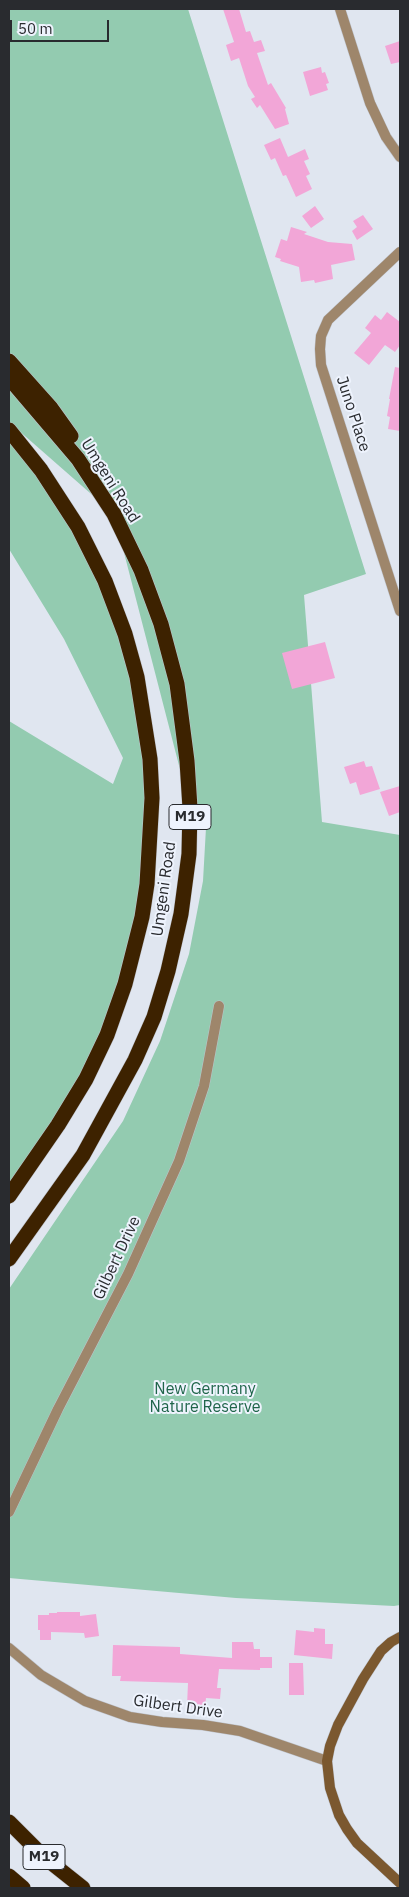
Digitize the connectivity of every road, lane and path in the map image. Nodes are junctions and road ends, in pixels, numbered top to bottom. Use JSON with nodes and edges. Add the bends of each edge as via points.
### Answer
{"nodes":[{"id":1,"x":340,"y":9,"type":"edge"},
{"id":2,"x":400,"y":156,"type":"edge"},
{"id":3,"x":400,"y":252,"type":"edge"},
{"id":4,"x":9,"y":361,"type":"edge"},
{"id":5,"x":9,"y":378,"type":"edge"},
{"id":6,"x":9,"y":430,"type":"edge"},
{"id":7,"x":114,"y":514,"type":"junction"},
{"id":8,"x":400,"y":611,"type":"edge"},
{"id":9,"x":219,"y":1006,"type":"dead end"},
{"id":10,"x":9,"y":1196,"type":"edge"},
{"id":11,"x":9,"y":1260,"type":"edge"},
{"id":12,"x":9,"y":1512,"type":"edge"},
{"id":13,"x":400,"y":1637,"type":"edge"},
{"id":14,"x":9,"y":1648,"type":"edge"},
{"id":15,"x":327,"y":1761,"type":"junction"},
{"id":16,"x":9,"y":1822,"type":"edge"},
{"id":17,"x":9,"y":1876,"type":"edge"},
{"id":18,"x":400,"y":1883,"type":"edge"},
{"id":19,"x":22,"y":1888,"type":"edge"},
{"id":20,"x":83,"y":1888,"type":"edge"}],
"edges":[{"from":1,"to":2,"type":"street","via":[[370,103],[386,137]]},
{"from":3,"to":8,"type":"street","name":"Juno Place","via":[[328,320],[320,349],[322,365]]},
{"from":4,"to":7,"type":"highway","via":[[52,408],[79,447]]},
{"from":5,"to":7,"type":"highway","name":"Umgeni Road","number":"M19","via":[[78,458]]},
{"from":6,"to":10,"type":"highway","name":"Umgeni Road","number":"M19","via":[[42,470],[78,527],[105,581],[137,677],[150,759],[152,808],[142,917],[125,984],[86,1079]]},
{"from":7,"to":11,"type":"highway","name":"Umgeni Road","number":"M19","via":[[161,624],[177,684],[190,808],[189,854],[181,914],[154,1017],[135,1060],[83,1154]]},
{"from":9,"to":12,"type":"street","name":"Gilbert Drive","via":[[204,1086],[179,1161],[128,1274]]},
{"from":13,"to":15,"type":"street","via":[[381,1652],[363,1679],[338,1725]]},
{"from":14,"to":15,"type":"street","name":"Gilbert Drive","via":[[41,1676],[85,1701],[130,1717],[240,1731]]},
{"from":15,"to":18,"type":"street","via":[[330,1788],[347,1830]]},
{"from":16,"to":20,"type":"highway","number":"M19","via":[[44,1857]]},
{"from":17,"to":19,"type":"highway","number":"M19"}]}
